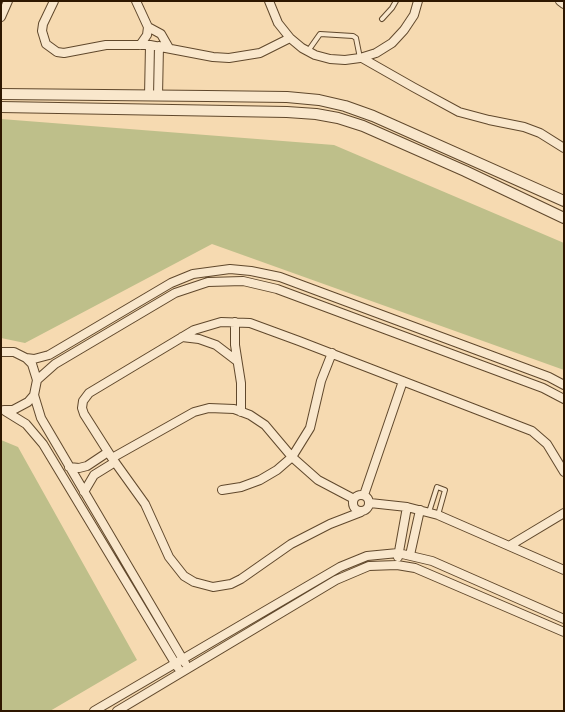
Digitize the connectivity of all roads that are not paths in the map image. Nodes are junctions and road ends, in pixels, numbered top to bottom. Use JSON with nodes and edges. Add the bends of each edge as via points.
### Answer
{"nodes":[{"id":1,"x":8,"y":1,"type":"edge"},
{"id":2,"x":54,"y":1,"type":"edge"},
{"id":3,"x":136,"y":1,"type":"edge"},
{"id":4,"x":269,"y":1,"type":"edge"},
{"id":5,"x":396,"y":1,"type":"edge"},
{"id":6,"x":418,"y":1,"type":"edge"},
{"id":7,"x":560,"y":1,"type":"edge"},
{"id":8,"x":564,"y":4,"type":"edge"},
{"id":9,"x":1,"y":17,"type":"edge"},
{"id":10,"x":382,"y":19,"type":"dead end"},
{"id":11,"x":148,"y":27,"type":"junction"},
{"id":12,"x":290,"y":38,"type":"junction"},
{"id":13,"x":140,"y":45,"type":"junction"},
{"id":14,"x":150,"y":45,"type":"junction"},
{"id":15,"x":159,"y":46,"type":"junction"},
{"id":16,"x":169,"y":48,"type":"junction"},
{"id":17,"x":308,"y":51,"type":"junction"},
{"id":18,"x":361,"y":58,"type":"junction"},
{"id":19,"x":3,"y":93,"type":"edge"},
{"id":20,"x":153,"y":96,"type":"junction"},
{"id":21,"x":1,"y":107,"type":"edge"},
{"id":22,"x":564,"y":148,"type":"edge"},
{"id":23,"x":564,"y":201,"type":"edge"},
{"id":24,"x":564,"y":218,"type":"edge"},
{"id":25,"x":235,"y":322,"type":"junction"},
{"id":26,"x":182,"y":337,"type":"junction"},
{"id":27,"x":3,"y":351,"type":"edge"},
{"id":28,"x":332,"y":354,"type":"junction"},
{"id":29,"x":26,"y":358,"type":"junction"},
{"id":30,"x":237,"y":361,"type":"junction"},
{"id":31,"x":37,"y":380,"type":"junction"},
{"id":32,"x":403,"y":381,"type":"junction"},
{"id":33,"x":564,"y":384,"type":"edge"},
{"id":34,"x":34,"y":395,"type":"junction"},
{"id":35,"x":564,"y":399,"type":"edge"},
{"id":36,"x":3,"y":410,"type":"edge"},
{"id":37,"x":241,"y":412,"type":"junction"},
{"id":38,"x":112,"y":457,"type":"junction"},
{"id":39,"x":292,"y":457,"type":"junction"},
{"id":40,"x":69,"y":467,"type":"junction"},
{"id":41,"x":564,"y":472,"type":"edge"},
{"id":42,"x":222,"y":490,"type":"dead end"},
{"id":43,"x":84,"y":492,"type":"junction"},
{"id":44,"x":364,"y":495,"type":"junction"},
{"id":45,"x":354,"y":499,"type":"junction"},
{"id":46,"x":370,"y":503,"type":"junction"},
{"id":47,"x":407,"y":507,"type":"junction"},
{"id":48,"x":420,"y":510,"type":"junction"},
{"id":49,"x":361,"y":512,"type":"junction"},
{"id":50,"x":429,"y":512,"type":"junction"},
{"id":51,"x":564,"y":513,"type":"edge"},
{"id":52,"x":438,"y":515,"type":"junction"},
{"id":53,"x":509,"y":546,"type":"junction"},
{"id":54,"x":398,"y":553,"type":"junction"},
{"id":55,"x":410,"y":555,"type":"junction"},
{"id":56,"x":397,"y":565,"type":"junction"},
{"id":57,"x":564,"y":570,"type":"edge"},
{"id":58,"x":564,"y":619,"type":"edge"},
{"id":59,"x":564,"y":632,"type":"edge"},
{"id":60,"x":183,"y":659,"type":"junction"},
{"id":61,"x":175,"y":664,"type":"junction"},
{"id":62,"x":188,"y":669,"type":"junction"},
{"id":63,"x":181,"y":673,"type":"junction"},
{"id":64,"x":94,"y":711,"type":"edge"},
{"id":65,"x":117,"y":711,"type":"edge"}],
"edges":[{"from":1,"to":9,"type":"street"},
{"from":2,"to":13,"type":"street","via":[[42,31],[46,44],[51,49],[64,53],[106,45]]},
{"from":3,"to":11,"type":"street"},
{"from":4,"to":12,"type":"street","via":[[278,23]]},
{"from":5,"to":10,"type":"lane"},
{"from":6,"to":18,"type":"street","via":[[414,15],[392,43],[376,53]]},
{"from":7,"to":8,"type":"street"},
{"from":11,"to":13,"type":"street","via":[[147,35]]},
{"from":11,"to":16,"type":"street","via":[[161,34]]},
{"from":12,"to":16,"type":"street","via":[[260,53],[245,56],[213,57]]},
{"from":12,"to":17,"type":"street"},
{"from":13,"to":14,"type":"street"},
{"from":14,"to":15,"type":"street"},
{"from":14,"to":20,"type":"street"},
{"from":15,"to":16,"type":"street"},
{"from":15,"to":20,"type":"street"},
{"from":17,"to":18,"type":"street","via":[[330,59]]},
{"from":17,"to":18,"type":"lane","via":[[320,34],[353,36],[356,38]]},
{"from":18,"to":22,"type":"street","via":[[459,112],[524,127],[540,133]]},
{"from":19,"to":20,"type":"street"},
{"from":20,"to":23,"type":"street","via":[[287,97],[345,106],[386,121]]},
{"from":21,"to":24,"type":"street","via":[[287,112],[338,118],[363,126],[429,155]]},
{"from":25,"to":26,"type":"street","via":[[207,325]]},
{"from":25,"to":28,"type":"street","via":[[264,328]]},
{"from":25,"to":30,"type":"street"},
{"from":26,"to":30,"type":"street","via":[[216,345]]},
{"from":26,"to":38,"type":"street","via":[[84,398],[83,411]]},
{"from":27,"to":29,"type":"street","via":[[21,354]]},
{"from":28,"to":32,"type":"street"},
{"from":28,"to":39,"type":"street","via":[[321,381],[310,428]]},
{"from":29,"to":31,"type":"street","via":[[32,364]]},
{"from":29,"to":33,"type":"street","via":[[34,359],[49,355],[171,283],[193,274],[230,270],[251,271],[280,277]]},
{"from":30,"to":37,"type":"street","via":[[241,383]]},
{"from":31,"to":34,"type":"street"},
{"from":31,"to":35,"type":"street","via":[[55,364],[175,293],[208,282],[243,281],[285,292],[543,388]]},
{"from":32,"to":41,"type":"street","via":[[532,431],[547,444]]},
{"from":32,"to":44,"type":"street"},
{"from":34,"to":36,"type":"street","via":[[22,407]]},
{"from":34,"to":40,"type":"street","via":[[41,418]]},
{"from":36,"to":61,"type":"street","via":[[26,424],[43,444]]},
{"from":37,"to":38,"type":"street","via":[[218,408],[194,412]]},
{"from":37,"to":39,"type":"street","via":[[265,425]]},
{"from":38,"to":40,"type":"street","via":[[87,466]]},
{"from":38,"to":43,"type":"street","via":[[94,475]]},
{"from":38,"to":49,"type":"street","via":[[145,504],[175,568],[194,582],[207,586],[222,586],[241,580],[291,544]]},
{"from":39,"to":42,"type":"street","via":[[260,480]]},
{"from":39,"to":45,"type":"street","via":[[318,480]]},
{"from":40,"to":43,"type":"street"},
{"from":43,"to":60,"type":"street"},
{"from":44,"to":45,"type":"street"},
{"from":44,"to":46,"type":"street"},
{"from":45,"to":49,"type":"street","via":[[354,507]]},
{"from":46,"to":47,"type":"street"},
{"from":46,"to":49,"type":"street","via":[[368,508]]},
{"from":47,"to":48,"type":"street"},
{"from":47,"to":54,"type":"street"},
{"from":48,"to":50,"type":"street"},
{"from":48,"to":55,"type":"street"},
{"from":50,"to":52,"type":"street"},
{"from":50,"to":52,"type":"lane","via":[[436,487],[444,489]]},
{"from":51,"to":53,"type":"street"},
{"from":52,"to":53,"type":"street"},
{"from":53,"to":57,"type":"street"},
{"from":54,"to":55,"type":"street"},
{"from":54,"to":56,"type":"street"},
{"from":54,"to":60,"type":"street","via":[[367,556],[340,567]]},
{"from":55,"to":58,"type":"street","via":[[432,561]]},
{"from":56,"to":59,"type":"street","via":[[415,568]]},
{"from":56,"to":62,"type":"street","via":[[369,566],[336,580]]},
{"from":60,"to":61,"type":"street"},
{"from":60,"to":62,"type":"street"},
{"from":61,"to":63,"type":"street"},
{"from":61,"to":64,"type":"street"},
{"from":62,"to":63,"type":"street"},
{"from":63,"to":65,"type":"street"}]}
